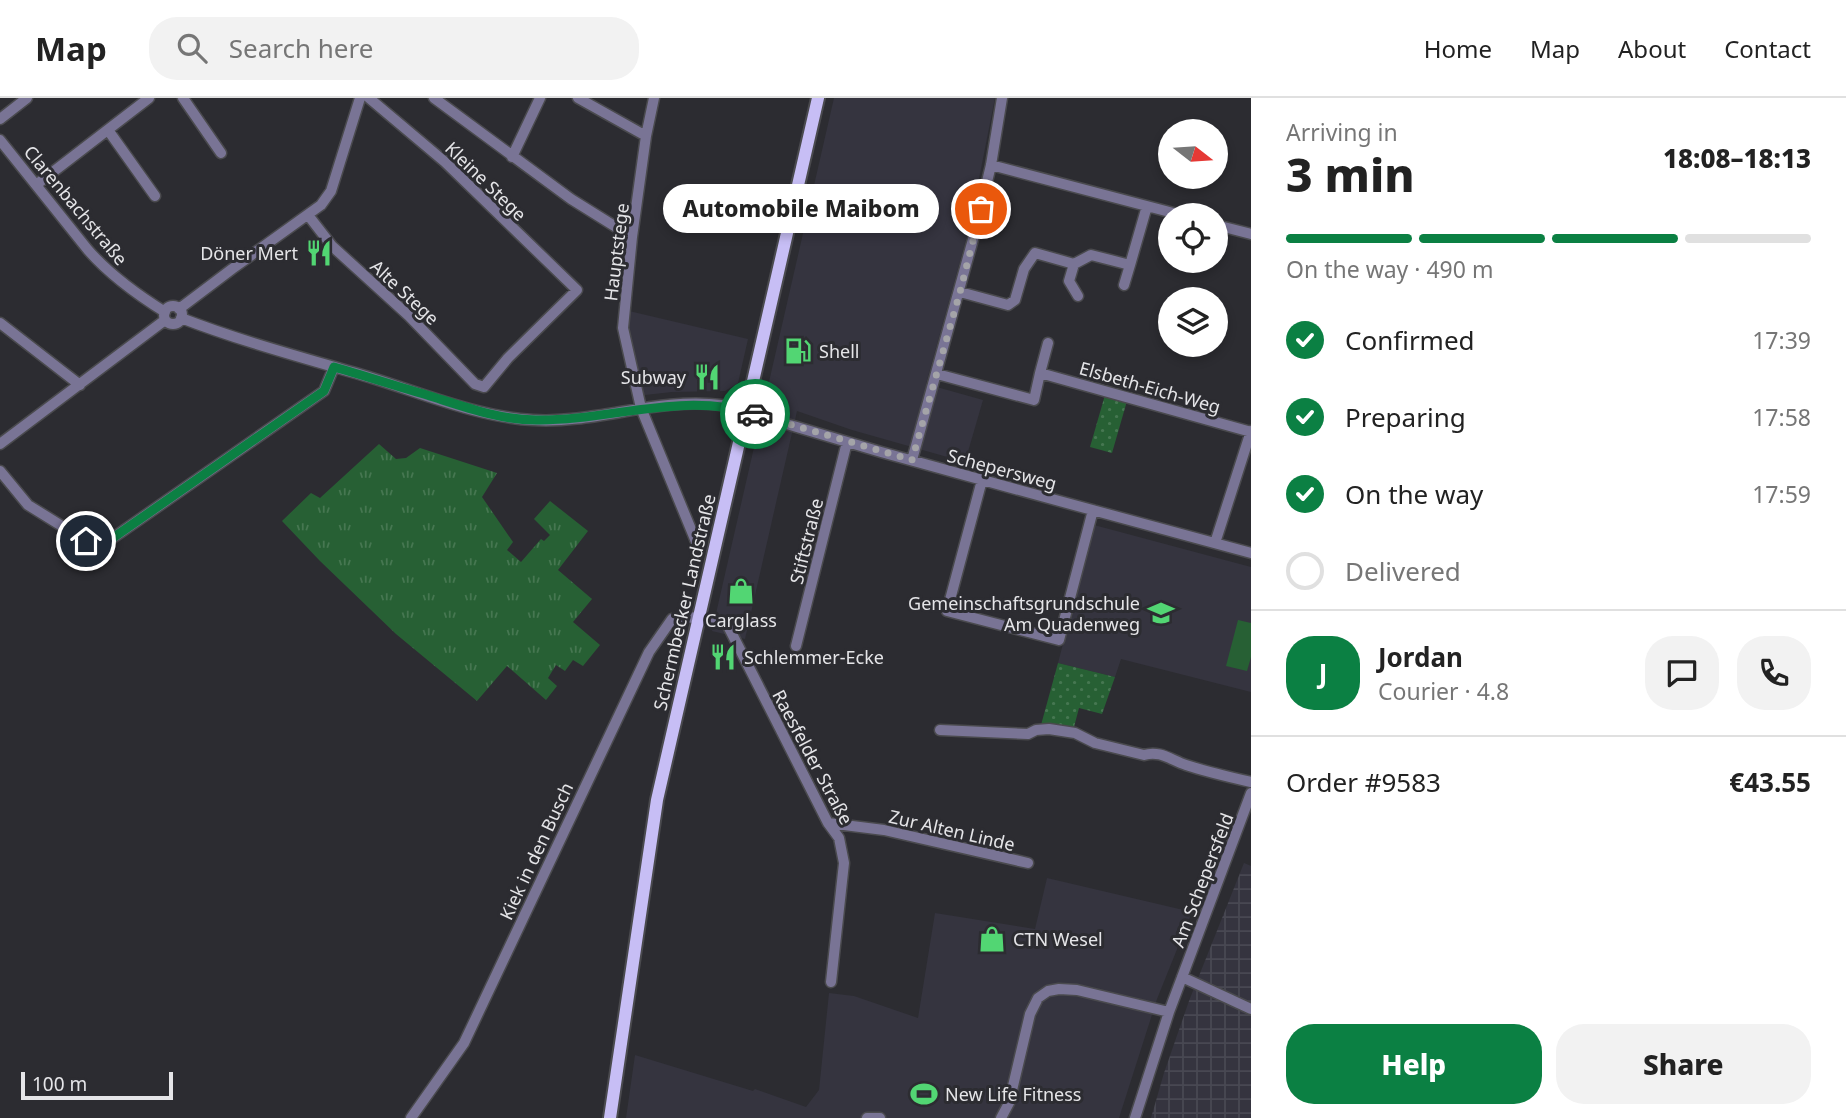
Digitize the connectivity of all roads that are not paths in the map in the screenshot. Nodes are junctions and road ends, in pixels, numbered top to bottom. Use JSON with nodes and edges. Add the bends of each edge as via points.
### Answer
{"nodes":[{"id":1,"x":27,"y":98,"type":"edge"},
{"id":2,"x":149,"y":98,"type":"edge"},
{"id":3,"x":183,"y":98,"type":"edge"},
{"id":4,"x":360,"y":98,"type":"edge"},
{"id":5,"x":369,"y":98,"type":"edge"},
{"id":6,"x":434,"y":98,"type":"edge"},
{"id":7,"x":540,"y":98,"type":"edge"},
{"id":8,"x":578,"y":98,"type":"edge"},
{"id":9,"x":654,"y":98,"type":"edge"},
{"id":10,"x":818,"y":98,"type":"edge"},
{"id":11,"x":1002,"y":98,"type":"edge"},
{"id":12,"x":594,"y":102,"type":"edge"},
{"id":13,"x":0,"y":119,"type":"edge"},
{"id":14,"x":108,"y":130,"type":"junction"},
{"id":15,"x":646,"y":136,"type":"junction"},
{"id":16,"x":0,"y":140,"type":"edge"},
{"id":17,"x":221,"y":153,"type":"dead end"},
{"id":18,"x":512,"y":157,"type":"junction"},
{"id":19,"x":991,"y":164,"type":"junction"},
{"id":20,"x":36,"y":185,"type":"junction"},
{"id":21,"x":155,"y":196,"type":"dead end"},
{"id":22,"x":1147,"y":206,"type":"junction"},
{"id":23,"x":1158,"y":209,"type":"edge"},
{"id":24,"x":308,"y":215,"type":"junction"},
{"id":25,"x":1228,"y":228,"type":"edge"},
{"id":26,"x":1251,"y":234,"type":"edge"},
{"id":27,"x":632,"y":237,"type":"junction"},
{"id":28,"x":1074,"y":264,"type":"junction"},
{"id":29,"x":1130,"y":265,"type":"junction"},
{"id":30,"x":1124,"y":285,"type":"dead end"},
{"id":31,"x":577,"y":290,"type":"joint"},
{"id":32,"x":960,"y":292,"type":"junction"},
{"id":33,"x":1079,"y":296,"type":"dead end"},
{"id":34,"x":180,"y":314,"type":"junction"},
{"id":35,"x":165,"y":316,"type":"junction"},
{"id":36,"x":0,"y":323,"type":"edge"},
{"id":37,"x":1048,"y":343,"type":"dead end"},
{"id":38,"x":334,"y":367,"type":"junction"},
{"id":39,"x":1040,"y":373,"type":"junction"},
{"id":40,"x":937,"y":374,"type":"junction"},
{"id":41,"x":80,"y":385,"type":"junction"},
{"id":42,"x":484,"y":387,"type":"joint"},
{"id":43,"x":641,"y":408,"type":"junction"},
{"id":44,"x":746,"y":411,"type":"junction"},
{"id":45,"x":1251,"y":431,"type":"edge"},
{"id":46,"x":847,"y":442,"type":"junction"},
{"id":47,"x":0,"y":444,"type":"edge"},
{"id":48,"x":912,"y":460,"type":"junction"},
{"id":49,"x":0,"y":471,"type":"edge"},
{"id":50,"x":982,"y":480,"type":"junction"},
{"id":51,"x":1093,"y":510,"type":"junction"},
{"id":52,"x":1215,"y":543,"type":"junction"},
{"id":53,"x":697,"y":544,"type":"dead end"},
{"id":54,"x":1251,"y":553,"type":"edge"},
{"id":55,"x":699,"y":617,"type":"junction"},
{"id":56,"x":796,"y":646,"type":"dead end"},
{"id":57,"x":940,"y":730,"type":"dead end"},
{"id":58,"x":1251,"y":782,"type":"edge"},
{"id":59,"x":1251,"y":793,"type":"edge"},
{"id":60,"x":828,"y":823,"type":"junction"},
{"id":61,"x":1028,"y":863,"type":"dead end"},
{"id":62,"x":1182,"y":977,"type":"junction"},
{"id":63,"x":831,"y":982,"type":"dead end"},
{"id":64,"x":1251,"y":1009,"type":"edge"},
{"id":65,"x":1168,"y":1012,"type":"junction"},
{"id":66,"x":411,"y":1118,"type":"edge"},
{"id":67,"x":610,"y":1118,"type":"edge"},
{"id":68,"x":867,"y":1118,"type":"edge"},
{"id":69,"x":880,"y":1118,"type":"edge"},
{"id":70,"x":1000,"y":1118,"type":"edge"},
{"id":71,"x":1135,"y":1118,"type":"edge"}],
"edges":[{"from":1,"to":13,"type":"street"},
{"from":2,"to":14,"type":"street"},
{"from":3,"to":17,"type":"street"},
{"from":4,"to":24,"type":"street","via":[[331,191]]},
{"from":5,"to":31,"type":"street","name":"Kleine Stege","via":[[445,162]]},
{"from":6,"to":18,"type":"street"},
{"from":7,"to":18,"type":"street"},
{"from":8,"to":12,"type":"street"},
{"from":9,"to":15,"type":"street","name":"Hauptstege"},
{"from":10,"to":44,"type":"main road","name":"Schermbecker Landstraße"},
{"from":11,"to":19,"type":"street"},
{"from":12,"to":15,"type":"street"},
{"from":14,"to":20,"type":"street"},
{"from":14,"to":21,"type":"street"},
{"from":15,"to":27,"type":"street","name":"Hauptstege"},
{"from":16,"to":20,"type":"street","name":"Clarenbachstraße"},
{"from":18,"to":27,"type":"street"},
{"from":19,"to":22,"type":"street"},
{"from":19,"to":32,"type":"street"},
{"from":20,"to":35,"type":"street","name":"Clarenbachstraße","via":[[103,267]]},
{"from":22,"to":23,"type":"street"},
{"from":22,"to":29,"type":"street"},
{"from":24,"to":34,"type":"street","via":[[232,269]]},
{"from":24,"to":42,"type":"street","name":"Alte Stege","via":[[332,246],[410,316],[475,384]]},
{"from":25,"to":26,"type":"street"},
{"from":27,"to":43,"type":"street","name":"Hauptstege","via":[[623,328]]},
{"from":28,"to":29,"type":"street","via":[[1091,255]]},
{"from":28,"to":32,"type":"street","via":[[1035,253],[1024,269],[1016,300],[1008,305]]},
{"from":28,"to":33,"type":"street","via":[[1069,281]]},
{"from":29,"to":30,"type":"street"},
{"from":31,"to":42,"type":"street","name":"Hauptstege"},
{"from":32,"to":40,"type":"street"},
{"from":34,"to":35,"type":"street","via":[[175,324]]},
{"from":34,"to":38,"type":"street","via":[[237,338]]},
{"from":35,"to":41,"type":"street"},
{"from":36,"to":41,"type":"street"},
{"from":37,"to":39,"type":"street"},
{"from":38,"to":43,"type":"street","via":[[455,404],[534,421]]},
{"from":38,"to":49,"type":"street","via":[[324,391],[107,542],[86,541],[28,505]]},
{"from":39,"to":40,"type":"street","via":[[1034,400]]},
{"from":39,"to":45,"type":"street","name":"Elsbeth-Eich-Weg"},
{"from":40,"to":48,"type":"street"},
{"from":41,"to":47,"type":"street"},
{"from":43,"to":44,"type":"street","via":[[691,404]]},
{"from":43,"to":53,"type":"street"},
{"from":44,"to":46,"type":"street","name":"Schepersweg"},
{"from":44,"to":55,"type":"main road","name":"Schermbecker Landstraße"},
{"from":45,"to":52,"type":"street"},
{"from":46,"to":48,"type":"street","name":"Schepersweg"},
{"from":46,"to":56,"type":"street","name":"Stiftstraße"},
{"from":48,"to":50,"type":"street","name":"Schepersweg"},
{"from":50,"to":51,"type":"street","name":"Schepersweg"},
{"from":50,"to":51,"type":"street","via":[[947,611],[1059,640]]},
{"from":51,"to":52,"type":"street","name":"Schepersweg"},
{"from":52,"to":54,"type":"street","name":"Schepersweg"},
{"from":55,"to":60,"type":"street","name":"Raesfelder Straße","via":[[726,622]]},
{"from":55,"to":66,"type":"street","name":"Kiek in den Busch","via":[[672,619],[649,652],[464,1043]]},
{"from":55,"to":67,"type":"main road","name":"Schermbecker Landstraße","via":[[657,800]]},
{"from":57,"to":58,"type":"street","via":[[1075,733],[1095,743],[1171,757]]},
{"from":59,"to":62,"type":"street","name":"Am Schepersfeld"},
{"from":60,"to":61,"type":"street","name":"Zur Alten Linde","via":[[884,830]]},
{"from":60,"to":63,"type":"street","name":"Raesfelder Straße","via":[[839,838],[844,863]]},
{"from":62,"to":64,"type":"street"},
{"from":62,"to":65,"type":"street","name":"Am Schepersfeld"},
{"from":65,"to":70,"type":"street","via":[[1077,990],[1048,991],[1038,998],[1030,1014],[1009,1103]]},
{"from":65,"to":71,"type":"street","name":"Am Schepersfeld"},
{"from":68,"to":69,"type":"street"}]}
